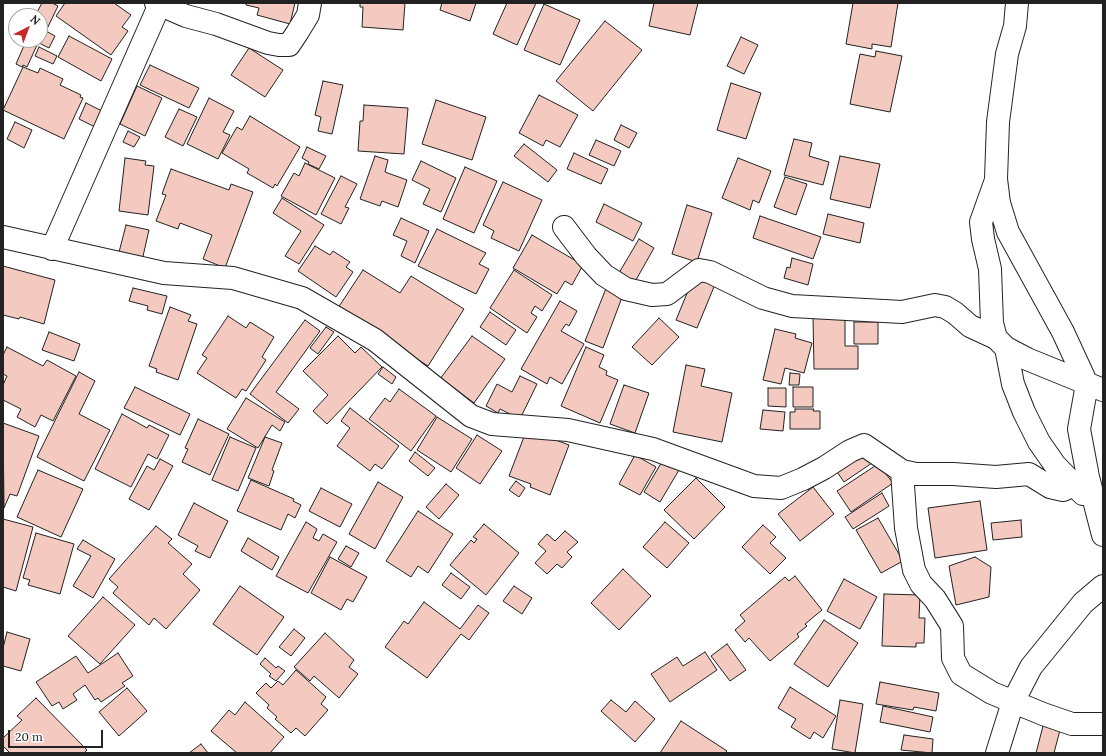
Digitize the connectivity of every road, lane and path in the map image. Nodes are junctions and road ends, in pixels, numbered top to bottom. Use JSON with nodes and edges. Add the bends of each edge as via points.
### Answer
{"nodes":[{"id":1,"x":310,"y":3,"type":"edge"},
{"id":2,"x":1017,"y":3,"type":"edge"},
{"id":3,"x":157,"y":4,"type":"edge"},
{"id":4,"x":996,"y":179,"type":"junction"},
{"id":5,"x":564,"y":227,"type":"dead end"},
{"id":6,"x":3,"y":237,"type":"edge"},
{"id":7,"x":52,"y":249,"type":"junction"},
{"id":8,"x":1001,"y":343,"type":"junction"},
{"id":9,"x":1095,"y":387,"type":"edge"},
{"id":10,"x":902,"y":471,"type":"junction"},
{"id":11,"x":1074,"y":485,"type":"junction"},
{"id":12,"x":1095,"y":505,"type":"junction"},
{"id":13,"x":1103,"y":535,"type":"edge"},
{"id":14,"x":1103,"y":586,"type":"edge"},
{"id":15,"x":1013,"y":702,"type":"junction"},
{"id":16,"x":1103,"y":724,"type":"edge"},
{"id":17,"x":997,"y":753,"type":"edge"}],
"edges":[{"from":1,"to":3,"type":"street","via":[[308,15],[289,45],[279,46]]},
{"from":2,"to":4,"type":"street","via":[[998,122]]},
{"from":3,"to":7,"type":"street"},
{"from":4,"to":8,"type":"street","via":[[981,222],[990,270],[992,323]]},
{"from":4,"to":9,"type":"street","via":[[999,203],[1008,232]]},
{"from":5,"to":8,"type":"street","via":[[604,275],[626,289],[652,295],[667,294],[699,270],[710,272],[763,298],[792,306],[902,312],[940,306]]},
{"from":6,"to":7,"type":"street"},
{"from":7,"to":10,"type":"street","via":[[164,273],[233,278],[302,298],[375,340],[471,416],[492,424],[568,430],[653,449],[754,486],[781,488],[803,479],[864,445]]},
{"from":8,"to":9,"type":"street","via":[[1027,359]]},
{"from":8,"to":11,"type":"street","via":[[1024,412],[1039,442],[1055,465]]},
{"from":9,"to":12,"type":"street","via":[[1079,429]]},
{"from":10,"to":11,"type":"street","via":[[916,474],[996,476],[1029,474],[1050,487],[1063,490]]},
{"from":10,"to":15,"type":"street","via":[[906,528],[914,570],[921,584],[935,599],[952,626],[953,658],[961,674],[992,693]]},
{"from":11,"to":12,"type":"street"},
{"from":12,"to":13,"type":"street"},
{"from":14,"to":15,"type":"street","via":[[1083,603],[1047,645],[1031,667]]},
{"from":15,"to":16,"type":"street","via":[[1072,724]]},
{"from":15,"to":17,"type":"street"}]}
